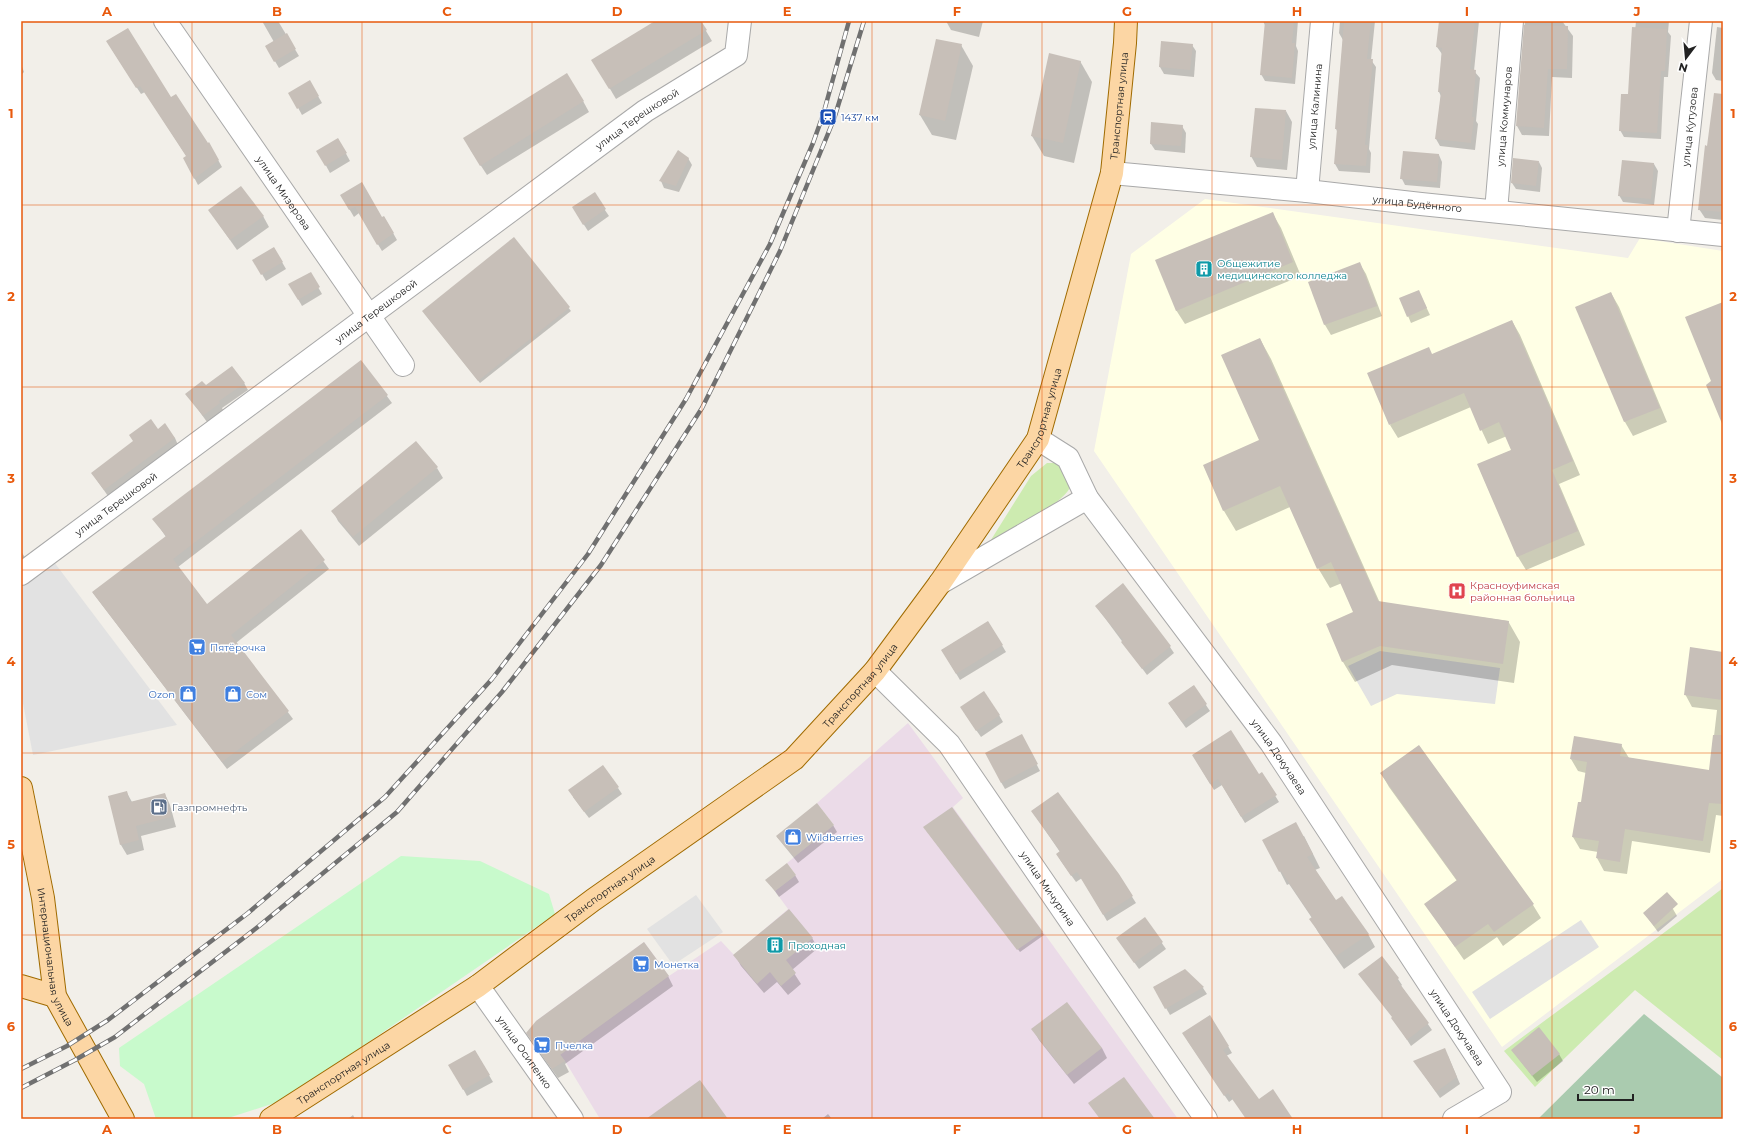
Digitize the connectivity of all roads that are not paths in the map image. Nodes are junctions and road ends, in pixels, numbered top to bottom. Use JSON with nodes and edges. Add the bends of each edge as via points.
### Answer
{"nodes":[{"id":1,"x":165,"y":21,"type":"edge"},
{"id":2,"x":740,"y":21,"type":"edge"},
{"id":3,"x":1126,"y":21,"type":"edge"},
{"id":4,"x":1322,"y":21,"type":"edge"},
{"id":5,"x":1512,"y":21,"type":"edge"},
{"id":6,"x":1701,"y":21,"type":"edge"},
{"id":7,"x":1112,"y":173,"type":"junction"},
{"id":8,"x":1307,"y":191,"type":"junction"},
{"id":9,"x":1496,"y":211,"type":"junction"},
{"id":10,"x":1678,"y":231,"type":"junction"},
{"id":11,"x":1723,"y":235,"type":"edge"},
{"id":12,"x":369,"y":317,"type":"junction"},
{"id":13,"x":403,"y":365,"type":"dead end"},
{"id":14,"x":1038,"y":439,"type":"junction"},
{"id":15,"x":1087,"y":498,"type":"junction"},
{"id":16,"x":21,"y":574,"type":"edge"},
{"id":17,"x":940,"y":583,"type":"junction"},
{"id":18,"x":875,"y":671,"type":"junction"},
{"id":19,"x":21,"y":788,"type":"edge"},
{"id":20,"x":21,"y":986,"type":"edge"},
{"id":21,"x":478,"y":986,"type":"junction"},
{"id":22,"x":55,"y":996,"type":"junction"},
{"id":23,"x":119,"y":1117,"type":"edge"},
{"id":24,"x":271,"y":1119,"type":"edge"},
{"id":25,"x":572,"y":1119,"type":"edge"},
{"id":26,"x":1206,"y":1119,"type":"edge"},
{"id":27,"x":1454,"y":1119,"type":"edge"}],
"edges":[{"from":1,"to":12,"type":"street","name":"улица Мизерова"},
{"from":2,"to":12,"type":"street","name":"улица Терешковой","via":[[736,55],[645,111]]},
{"from":3,"to":7,"type":"main road","name":"Транспортная улица"},
{"from":4,"to":8,"type":"street","name":"улица Калинина"},
{"from":5,"to":9,"type":"street","name":"улица Коммунаров"},
{"from":6,"to":10,"type":"street","name":"улица Кутузова"},
{"from":7,"to":8,"type":"street","name":"улица Будённого"},
{"from":7,"to":14,"type":"main road","name":"Транспортная улица"},
{"from":8,"to":9,"type":"street","name":"улица Будённого"},
{"from":9,"to":10,"type":"street","name":"улица Будённого"},
{"from":10,"to":11,"type":"street","name":"улица Будённого"},
{"from":12,"to":13,"type":"street","name":"улица Мизерова"},
{"from":12,"to":16,"type":"street","name":"улица Терешковой"},
{"from":14,"to":15,"type":"street","name":"улица Докучаева","via":[[1068,458]]},
{"from":14,"to":17,"type":"main road","name":"Транспортная улица"},
{"from":15,"to":17,"type":"street"},
{"from":15,"to":27,"type":"street","name":"улица Докучаева","via":[[1272,743],[1500,1092]]},
{"from":17,"to":18,"type":"main road","name":"Транспортная улица"},
{"from":18,"to":21,"type":"main road","name":"Транспортная улица","via":[[794,759],[593,900]]},
{"from":18,"to":26,"type":"street","name":"улица Мичурина","via":[[949,744]]},
{"from":19,"to":22,"type":"main road","name":"Интернациональная улица","via":[[43,898]]},
{"from":20,"to":22,"type":"main road"},
{"from":21,"to":24,"type":"main road","name":"Транспортная улица"},
{"from":21,"to":25,"type":"street","name":"улица Осипенко"},
{"from":22,"to":23,"type":"main road","name":"Интернациональная улица"}]}
